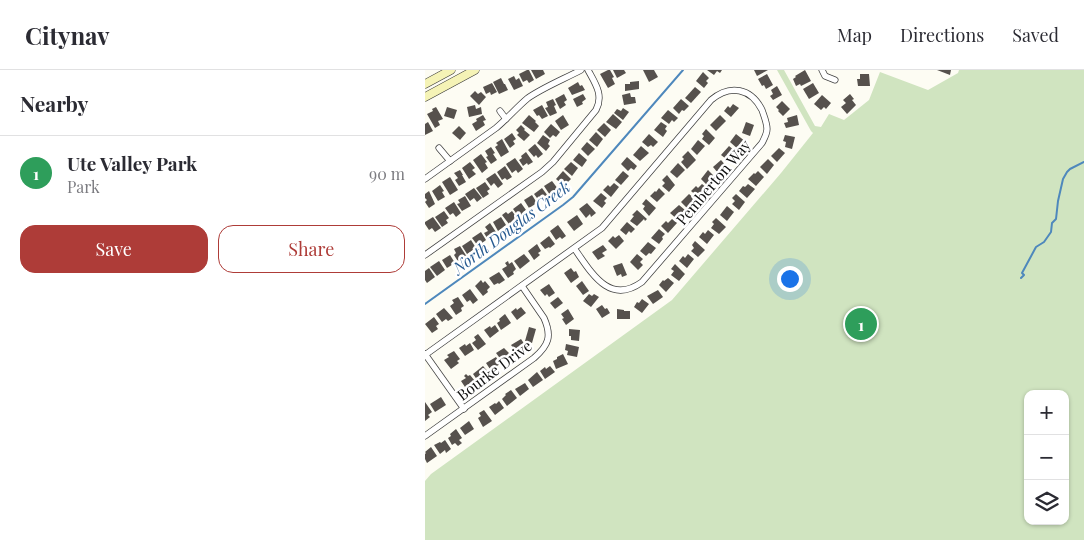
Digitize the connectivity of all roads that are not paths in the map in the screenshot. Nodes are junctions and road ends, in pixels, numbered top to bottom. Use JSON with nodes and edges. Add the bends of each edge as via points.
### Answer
{"nodes":[{"id":1,"x":451,"y":70,"type":"edge"},
{"id":2,"x":475,"y":70,"type":"edge"},
{"id":3,"x":581,"y":70,"type":"edge"},
{"id":4,"x":588,"y":70,"type":"edge"},
{"id":5,"x":822,"y":70,"type":"edge"},
{"id":6,"x":835,"y":80,"type":"dead end"},
{"id":7,"x":737,"y":82,"type":"dead end"},
{"id":8,"x":425,"y":84,"type":"edge"},
{"id":9,"x":737,"y":90,"type":"junction"},
{"id":10,"x":425,"y":97,"type":"edge"},
{"id":11,"x":500,"y":111,"type":"dead end"},
{"id":12,"x":507,"y":119,"type":"junction"},
{"id":13,"x":439,"y":148,"type":"dead end"},
{"id":14,"x":450,"y":162,"type":"junction"},
{"id":15,"x":425,"y":179,"type":"edge"},
{"id":16,"x":574,"y":248,"type":"junction"},
{"id":17,"x":425,"y":255,"type":"edge"},
{"id":18,"x":522,"y":286,"type":"junction"},
{"id":19,"x":425,"y":355,"type":"edge"},
{"id":20,"x":464,"y":408,"type":"junction"},
{"id":21,"x":425,"y":436,"type":"edge"}],
"edges":[{"from":1,"to":8,"type":"main road"},
{"from":2,"to":10,"type":"main road"},
{"from":3,"to":12,"type":"street","via":[[533,96]]},
{"from":4,"to":17,"type":"street","via":[[599,94],[599,105],[553,162]]},
{"from":5,"to":6,"type":"street","via":[[825,76]]},
{"from":7,"to":9,"type":"street"},
{"from":9,"to":16,"type":"street","via":[[723,92],[711,100],[608,222]]},
{"from":9,"to":16,"type":"street","name":"Pemberton Way","via":[[753,97],[769,130],[756,151],[648,277],[637,286],[618,293],[598,280]]},
{"from":11,"to":12,"type":"street"},
{"from":12,"to":14,"type":"street"},
{"from":13,"to":14,"type":"street"},
{"from":14,"to":15,"type":"street"},
{"from":16,"to":18,"type":"street"},
{"from":18,"to":19,"type":"street"},
{"from":18,"to":20,"type":"street","name":"Bourke Drive","via":[[544,318],[550,338],[534,358]]},
{"from":19,"to":20,"type":"street"},
{"from":20,"to":21,"type":"street","name":"Bourke Drive"}]}
